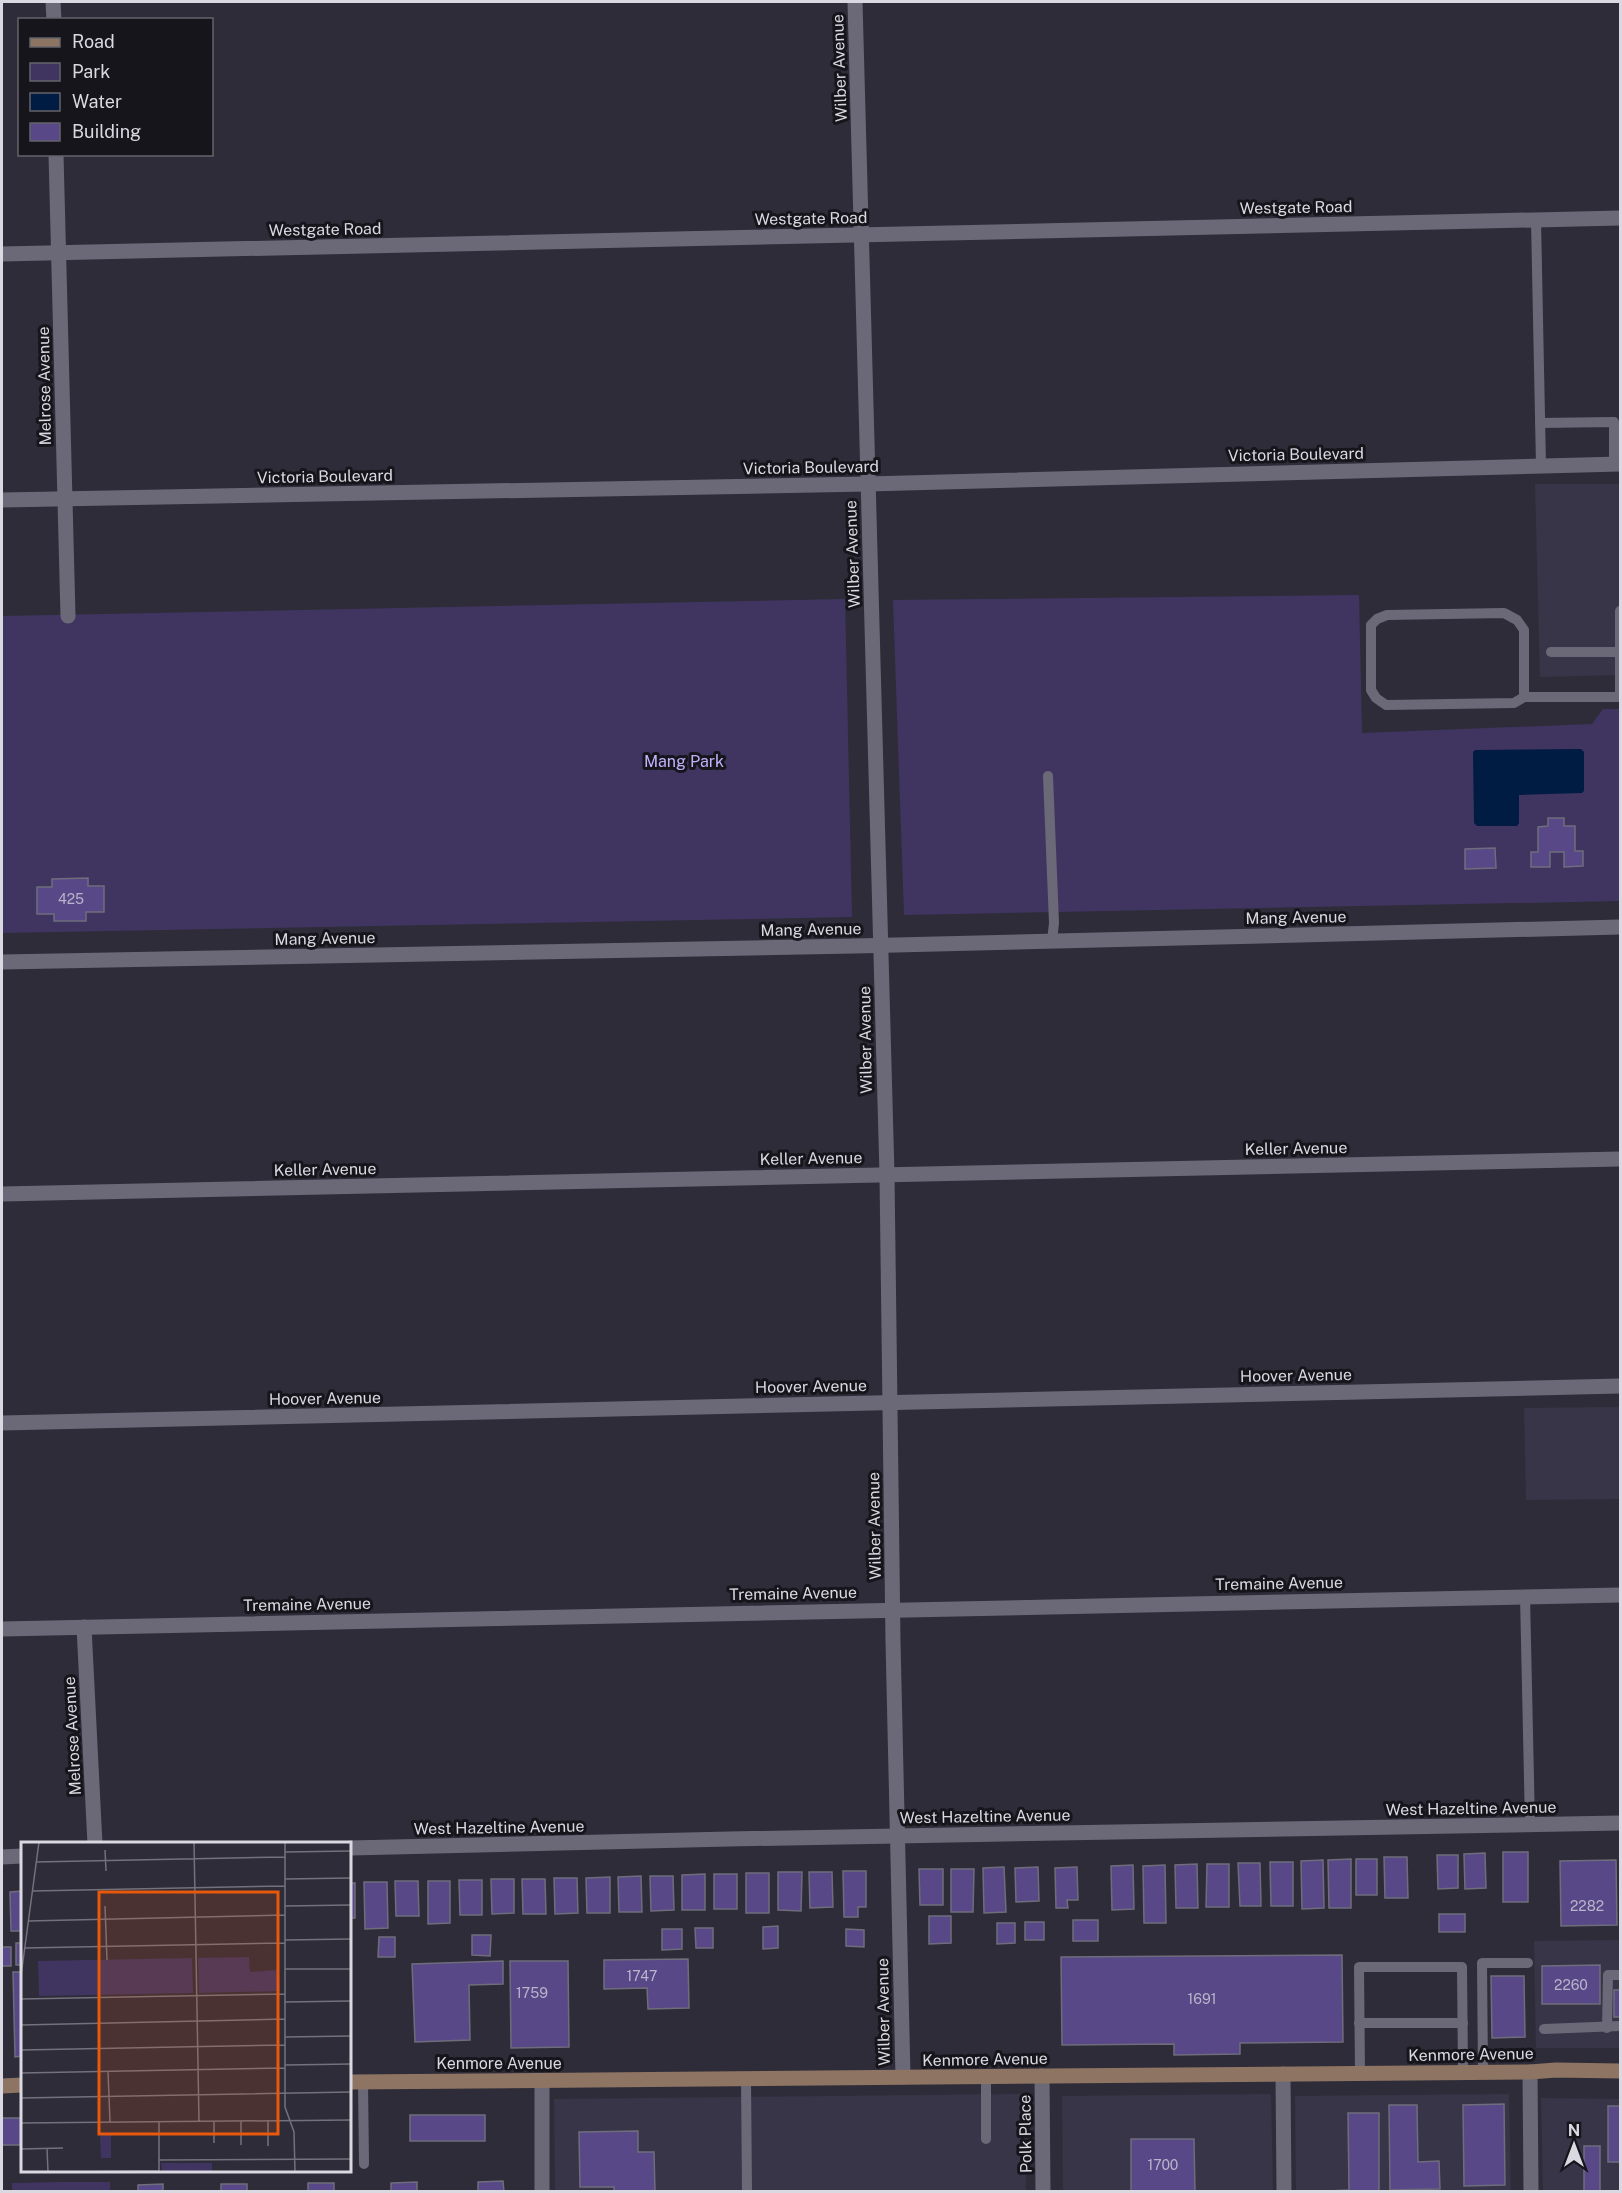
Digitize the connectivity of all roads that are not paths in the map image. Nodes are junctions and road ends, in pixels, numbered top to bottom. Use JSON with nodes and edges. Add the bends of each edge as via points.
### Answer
{"nodes":[{"id":1,"x":53,"y":2,"type":"edge"},
{"id":2,"x":855,"y":2,"type":"edge"},
{"id":3,"x":54,"y":18,"type":"edge"},
{"id":4,"x":56,"y":156,"type":"edge"},
{"id":5,"x":1620,"y":218,"type":"edge"},
{"id":6,"x":1536,"y":219,"type":"junction"},
{"id":7,"x":862,"y":235,"type":"junction"},
{"id":8,"x":59,"y":252,"type":"junction"},
{"id":9,"x":2,"y":254,"type":"edge"},
{"id":10,"x":1617,"y":421,"type":"edge"},
{"id":11,"x":1540,"y":423,"type":"junction"},
{"id":12,"x":1617,"y":464,"type":"edge"},
{"id":13,"x":1541,"y":466,"type":"junction"},
{"id":14,"x":868,"y":484,"type":"junction"},
{"id":15,"x":65,"y":499,"type":"junction"},
{"id":16,"x":2,"y":500,"type":"edge"},
{"id":17,"x":1620,"y":611,"type":"edge"},
{"id":18,"x":68,"y":616,"type":"dead end"},
{"id":19,"x":1551,"y":652,"type":"dead end"},
{"id":20,"x":1620,"y":652,"type":"edge"},
{"id":21,"x":1524,"y":697,"type":"junction"},
{"id":22,"x":1620,"y":697,"type":"edge"},
{"id":23,"x":1048,"y":776,"type":"dead end"},
{"id":24,"x":1620,"y":927,"type":"edge"},
{"id":25,"x":1052,"y":941,"type":"junction"},
{"id":26,"x":881,"y":945,"type":"junction"},
{"id":27,"x":2,"y":962,"type":"edge"},
{"id":28,"x":1620,"y":1159,"type":"edge"},
{"id":29,"x":887,"y":1174,"type":"junction"},
{"id":30,"x":2,"y":1194,"type":"edge"},
{"id":31,"x":1620,"y":1386,"type":"edge"},
{"id":32,"x":890,"y":1402,"type":"junction"},
{"id":33,"x":2,"y":1423,"type":"edge"},
{"id":34,"x":1620,"y":1594,"type":"edge"},
{"id":35,"x":1525,"y":1596,"type":"junction"},
{"id":36,"x":893,"y":1609,"type":"junction"},
{"id":37,"x":84,"y":1627,"type":"junction"},
{"id":38,"x":2,"y":1629,"type":"edge"},
{"id":39,"x":1620,"y":1823,"type":"edge"},
{"id":40,"x":1530,"y":1825,"type":"junction"},
{"id":41,"x":897,"y":1836,"type":"junction"},
{"id":42,"x":95,"y":1842,"type":"edge"},
{"id":43,"x":351,"y":1848,"type":"edge"},
{"id":44,"x":21,"y":1856,"type":"edge"},
{"id":45,"x":2,"y":1857,"type":"edge"},
{"id":46,"x":1528,"y":1963,"type":"dead end"},
{"id":47,"x":1620,"y":1975,"type":"edge"},
{"id":48,"x":1359,"y":2023,"type":"junction"},
{"id":49,"x":1462,"y":2023,"type":"junction"},
{"id":50,"x":1620,"y":2026,"type":"edge"},
{"id":51,"x":1606,"y":2028,"type":"junction"},
{"id":52,"x":1544,"y":2029,"type":"dead end"},
{"id":53,"x":1620,"y":2071,"type":"edge"},
{"id":54,"x":1484,"y":2072,"type":"junction"},
{"id":55,"x":1530,"y":2072,"type":"junction"},
{"id":56,"x":1360,"y":2073,"type":"junction"},
{"id":57,"x":1463,"y":2073,"type":"junction"},
{"id":58,"x":1283,"y":2074,"type":"junction"},
{"id":59,"x":1042,"y":2076,"type":"junction"},
{"id":60,"x":986,"y":2077,"type":"junction"},
{"id":61,"x":903,"y":2078,"type":"junction"},
{"id":62,"x":746,"y":2079,"type":"junction"},
{"id":63,"x":542,"y":2081,"type":"junction"},
{"id":64,"x":356,"y":2082,"type":"edge"},
{"id":65,"x":21,"y":2085,"type":"edge"},
{"id":66,"x":2,"y":2086,"type":"edge"},
{"id":67,"x":986,"y":2139,"type":"dead end"},
{"id":68,"x":364,"y":2164,"type":"dead end"},
{"id":69,"x":542,"y":2192,"type":"edge"},
{"id":70,"x":747,"y":2192,"type":"edge"},
{"id":71,"x":1044,"y":2192,"type":"edge"},
{"id":72,"x":1284,"y":2192,"type":"edge"},
{"id":73,"x":1531,"y":2192,"type":"edge"}],
"edges":[{"from":1,"to":3,"type":"street"},
{"from":2,"to":7,"type":"street","name":"Wilber Avenue"},
{"from":4,"to":8,"type":"street","name":"Melrose Avenue"},
{"from":5,"to":6,"type":"street","name":"Westgate Road"},
{"from":6,"to":7,"type":"street","name":"Westgate Road"},
{"from":6,"to":11,"type":"lane"},
{"from":7,"to":8,"type":"street","name":"Westgate Road"},
{"from":7,"to":14,"type":"street","name":"Wilber Avenue"},
{"from":8,"to":9,"type":"street","name":"Westgate Road"},
{"from":8,"to":15,"type":"street","name":"Melrose Avenue"},
{"from":10,"to":11,"type":"lane"},
{"from":10,"to":12,"type":"lane"},
{"from":11,"to":13,"type":"lane"},
{"from":12,"to":13,"type":"street","name":"Victoria Boulevard"},
{"from":13,"to":14,"type":"street","name":"Victoria Boulevard"},
{"from":14,"to":15,"type":"street","name":"Victoria Boulevard"},
{"from":14,"to":26,"type":"street","name":"Wilber Avenue"},
{"from":15,"to":16,"type":"street","name":"Victoria Boulevard"},
{"from":15,"to":18,"type":"street","name":"Melrose Avenue"},
{"from":17,"to":20,"type":"lane"},
{"from":19,"to":20,"type":"lane"},
{"from":20,"to":22,"type":"lane"},
{"from":21,"to":21,"type":"lane","via":[[1524,630],[1517,620],[1504,613],[1387,615],[1371,625],[1371,690],[1386,705],[1514,703]]},
{"from":21,"to":22,"type":"lane"},
{"from":23,"to":25,"type":"lane"},
{"from":24,"to":25,"type":"street","name":"Mang Avenue"},
{"from":25,"to":26,"type":"street","name":"Mang Avenue"},
{"from":26,"to":27,"type":"street","name":"Mang Avenue"},
{"from":26,"to":29,"type":"street","name":"Wilber Avenue"},
{"from":28,"to":29,"type":"street","name":"Keller Avenue"},
{"from":29,"to":30,"type":"street","name":"Keller Avenue"},
{"from":29,"to":32,"type":"street","name":"Wilber Avenue"},
{"from":31,"to":32,"type":"street","name":"Hoover Avenue"},
{"from":32,"to":33,"type":"street","name":"Hoover Avenue"},
{"from":32,"to":36,"type":"street","name":"Wilber Avenue"},
{"from":34,"to":35,"type":"street","name":"Tremaine Avenue"},
{"from":35,"to":36,"type":"street","name":"Tremaine Avenue"},
{"from":35,"to":40,"type":"lane"},
{"from":36,"to":37,"type":"street","name":"Tremaine Avenue"},
{"from":36,"to":41,"type":"street","name":"Wilber Avenue"},
{"from":37,"to":38,"type":"street","name":"Tremaine Avenue"},
{"from":37,"to":42,"type":"street","name":"Melrose Avenue"},
{"from":39,"to":40,"type":"street","name":"West Hazeltine Avenue"},
{"from":40,"to":41,"type":"street","name":"West Hazeltine Avenue"},
{"from":41,"to":43,"type":"street","name":"West Hazeltine Avenue"},
{"from":41,"to":61,"type":"street","name":"Wilber Avenue"},
{"from":44,"to":45,"type":"street"},
{"from":46,"to":54,"type":"lane","via":[[1482,1963]]},
{"from":47,"to":51,"type":"lane","via":[[1608,1975]]},
{"from":48,"to":49,"type":"lane"},
{"from":48,"to":49,"type":"lane","via":[[1359,1967],[1462,1967]]},
{"from":48,"to":56,"type":"lane"},
{"from":49,"to":57,"type":"lane"},
{"from":50,"to":51,"type":"lane"},
{"from":51,"to":52,"type":"lane"},
{"from":53,"to":55,"type":"street","name":"Kenmore Avenue"},
{"from":54,"to":55,"type":"street","name":"Kenmore Avenue"},
{"from":54,"to":57,"type":"street","name":"Kenmore Avenue"},
{"from":55,"to":73,"type":"street"},
{"from":56,"to":57,"type":"street","name":"Kenmore Avenue"},
{"from":56,"to":58,"type":"street","name":"Kenmore Avenue"},
{"from":58,"to":59,"type":"street","name":"Kenmore Avenue"},
{"from":58,"to":72,"type":"street"},
{"from":59,"to":60,"type":"street","name":"Kenmore Avenue"},
{"from":59,"to":71,"type":"street","name":"Polk Place"},
{"from":60,"to":61,"type":"street","name":"Kenmore Avenue"},
{"from":60,"to":67,"type":"lane"},
{"from":61,"to":62,"type":"street","name":"Kenmore Avenue"},
{"from":62,"to":63,"type":"street","name":"Kenmore Avenue"},
{"from":62,"to":70,"type":"lane"},
{"from":63,"to":64,"type":"street","name":"Kenmore Avenue"},
{"from":63,"to":69,"type":"street"},
{"from":64,"to":68,"type":"lane"},
{"from":65,"to":66,"type":"street"}]}
